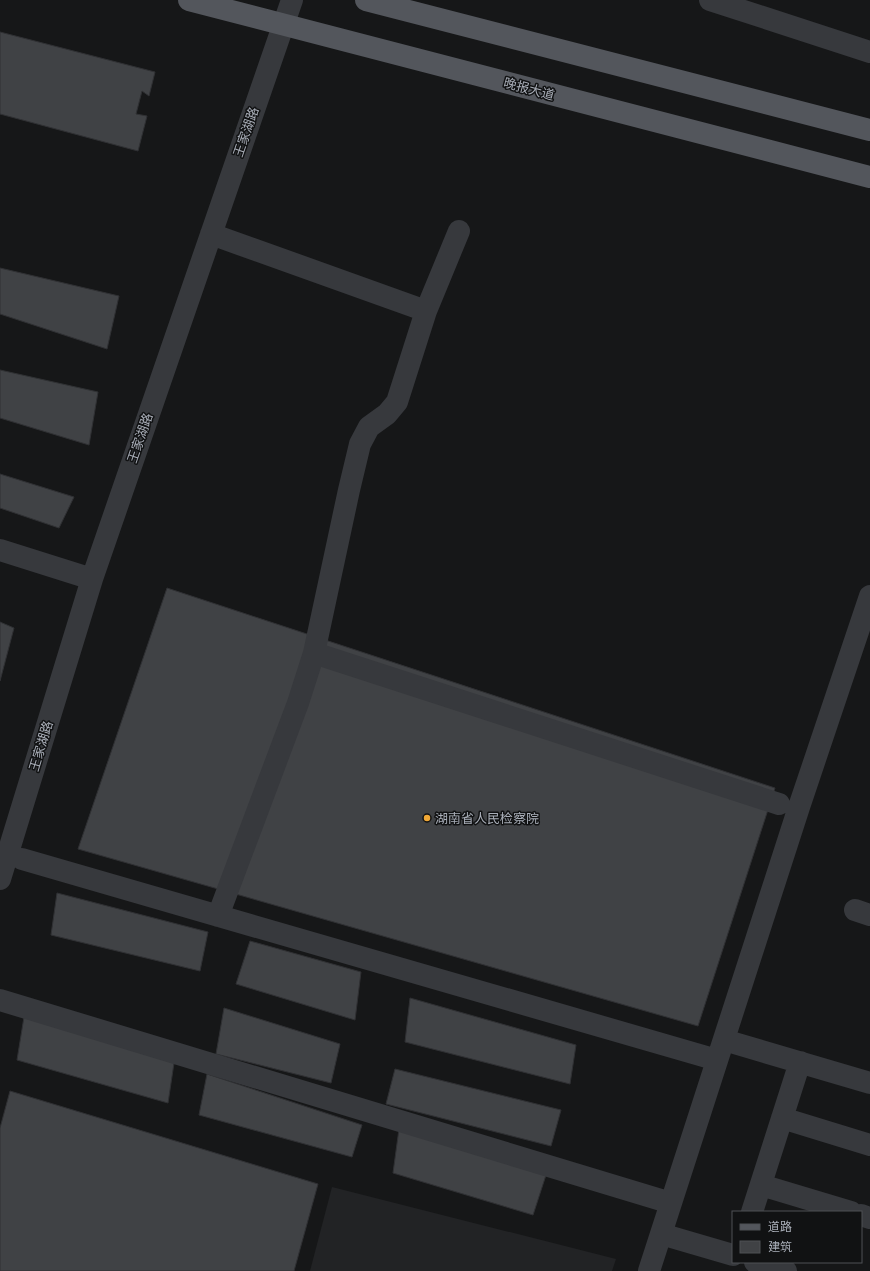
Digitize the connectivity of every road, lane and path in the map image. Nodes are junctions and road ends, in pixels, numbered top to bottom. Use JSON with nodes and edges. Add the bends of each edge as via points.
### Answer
{"nodes":[{"id":1,"x":189,"y":0,"type":"edge"},
{"id":2,"x":292,"y":0,"type":"edge"},
{"id":3,"x":366,"y":0,"type":"edge"},
{"id":4,"x":710,"y":0,"type":"edge"},
{"id":5,"x":391,"y":3,"type":"edge"},
{"id":6,"x":283,"y":25,"type":"junction"},
{"id":7,"x":870,"y":52,"type":"edge"},
{"id":8,"x":870,"y":130,"type":"edge"},
{"id":9,"x":870,"y":177,"type":"edge"},
{"id":10,"x":459,"y":231,"type":"dead end"},
{"id":11,"x":211,"y":234,"type":"junction"},
{"id":12,"x":426,"y":311,"type":"junction"},
{"id":13,"x":0,"y":550,"type":"edge"},
{"id":14,"x":92,"y":579,"type":"junction"},
{"id":15,"x":870,"y":596,"type":"edge"},
{"id":16,"x":314,"y":653,"type":"junction"},
{"id":17,"x":779,"y":804,"type":"dead end"},
{"id":18,"x":22,"y":859,"type":"dead end"},
{"id":19,"x":0,"y":879,"type":"edge"},
{"id":20,"x":218,"y":916,"type":"junction"},
{"id":21,"x":0,"y":1000,"type":"edge"},
{"id":22,"x":724,"y":1040,"type":"junction"},
{"id":23,"x":717,"y":1060,"type":"junction"},
{"id":24,"x":800,"y":1062,"type":"junction"},
{"id":25,"x":870,"y":1083,"type":"edge"},
{"id":26,"x":782,"y":1118,"type":"junction"},
{"id":27,"x":870,"y":1145,"type":"edge"},
{"id":28,"x":761,"y":1185,"type":"junction"},
{"id":29,"x":671,"y":1203,"type":"junction"},
{"id":30,"x":752,"y":1211,"type":"edge"},
{"id":31,"x":848,"y":1211,"type":"edge"},
{"id":32,"x":661,"y":1234,"type":"junction"},
{"id":33,"x":732,"y":1255,"type":"edge"},
{"id":34,"x":758,"y":1263,"type":"edge"},
{"id":35,"x":649,"y":1271,"type":"edge"},
{"id":36,"x":786,"y":1271,"type":"edge"}],
"edges":[{"from":1,"to":6,"type":"main road","name":"晚报大道"},
{"from":2,"to":6,"type":"street","name":"王家湖路"},
{"from":3,"to":5,"type":"main road"},
{"from":4,"to":7,"type":"street"},
{"from":5,"to":8,"type":"main road"},
{"from":6,"to":9,"type":"main road","name":"晚报大道"},
{"from":6,"to":11,"type":"street","name":"王家湖路"},
{"from":10,"to":12,"type":"street"},
{"from":11,"to":12,"type":"street"},
{"from":11,"to":14,"type":"street","name":"王家湖路"},
{"from":12,"to":16,"type":"street","via":[[397,402],[369,428],[360,444]]},
{"from":13,"to":14,"type":"street"},
{"from":14,"to":19,"type":"street","name":"王家湖路"},
{"from":15,"to":22,"type":"street"},
{"from":16,"to":17,"type":"street"},
{"from":16,"to":20,"type":"street","via":[[298,703]]},
{"from":18,"to":20,"type":"street"},
{"from":20,"to":23,"type":"street"},
{"from":21,"to":29,"type":"street"},
{"from":22,"to":23,"type":"street"},
{"from":22,"to":24,"type":"street"},
{"from":23,"to":29,"type":"street"},
{"from":24,"to":25,"type":"street"},
{"from":24,"to":26,"type":"street"},
{"from":26,"to":27,"type":"street"},
{"from":26,"to":28,"type":"street"},
{"from":28,"to":30,"type":"street"},
{"from":28,"to":31,"type":"street"},
{"from":29,"to":32,"type":"street"},
{"from":32,"to":33,"type":"street"},
{"from":32,"to":35,"type":"street"},
{"from":34,"to":36,"type":"street"}]}
